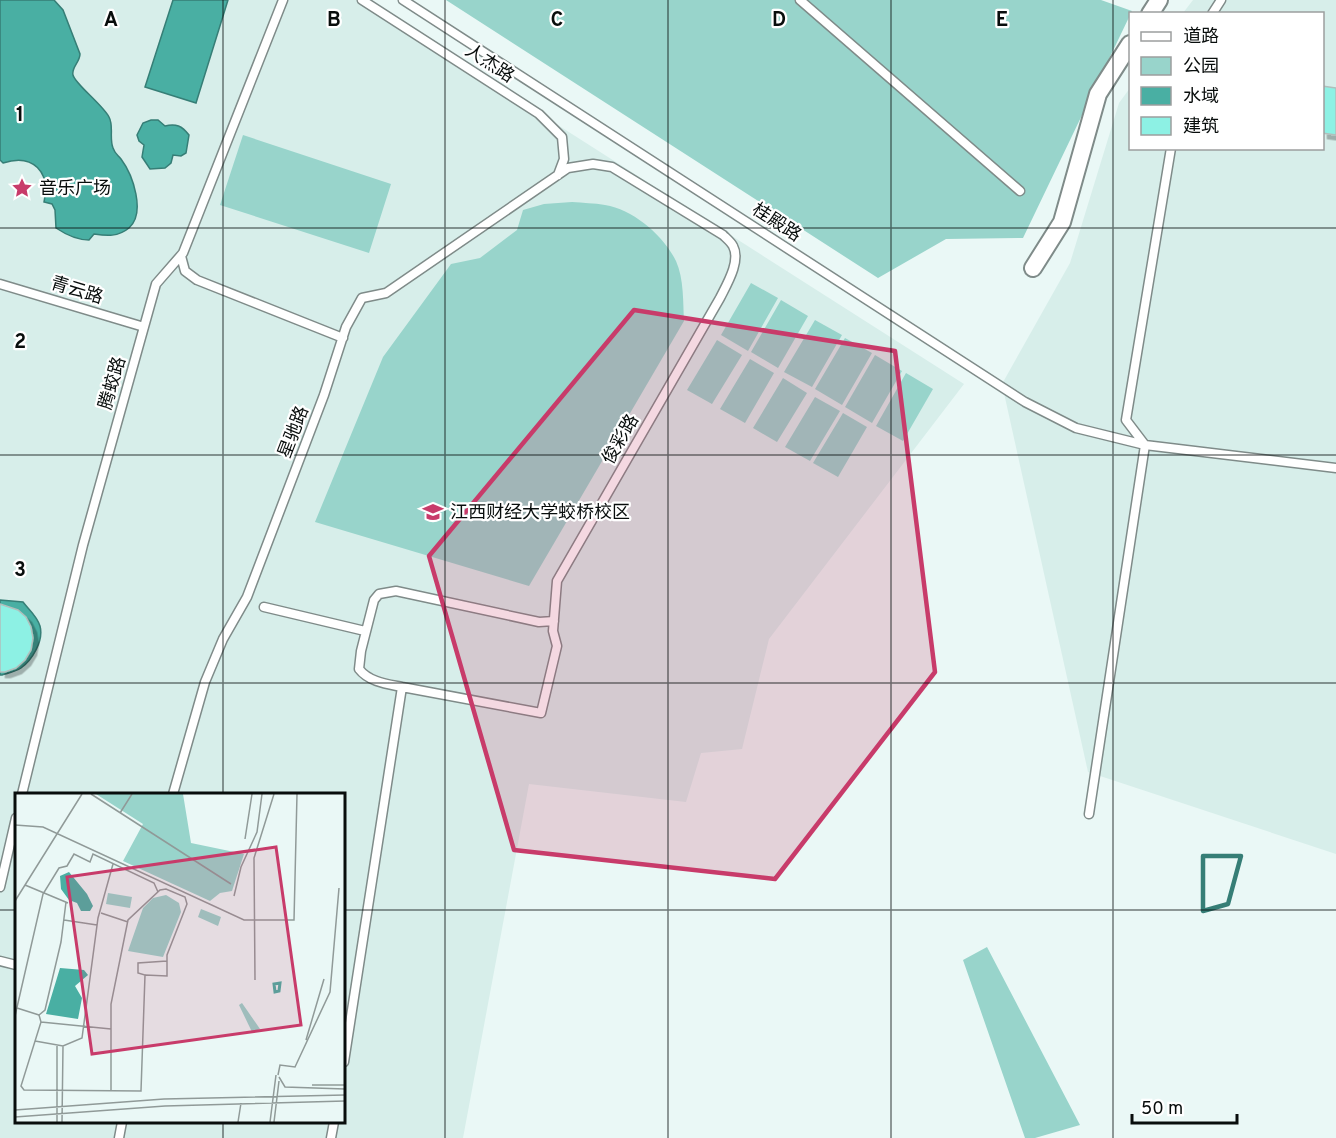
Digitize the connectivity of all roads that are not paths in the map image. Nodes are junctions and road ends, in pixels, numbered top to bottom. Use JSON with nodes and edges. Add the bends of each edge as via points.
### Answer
{"nodes":[{"id":1,"x":283,"y":0,"type":"edge"},
{"id":2,"x":362,"y":0,"type":"edge"},
{"id":3,"x":403,"y":0,"type":"edge"},
{"id":4,"x":800,"y":0,"type":"edge"},
{"id":5,"x":1129,"y":47,"type":"edge"},
{"id":6,"x":1172,"y":150,"type":"edge"},
{"id":7,"x":558,"y":176,"type":"junction"},
{"id":8,"x":1020,"y":191,"type":"dead end"},
{"id":9,"x":181,"y":256,"type":"junction"},
{"id":10,"x":1033,"y":268,"type":"dead end"},
{"id":11,"x":0,"y":284,"type":"edge"},
{"id":12,"x":144,"y":327,"type":"junction"},
{"id":13,"x":343,"y":338,"type":"junction"},
{"id":14,"x":1146,"y":445,"type":"junction"},
{"id":15,"x":1336,"y":468,"type":"edge"},
{"id":16,"x":264,"y":607,"type":"dead end"},
{"id":17,"x":554,"y":621,"type":"junction"},
{"id":18,"x":365,"y":632,"type":"junction"},
{"id":19,"x":402,"y":687,"type":"junction"},
{"id":20,"x":22,"y":793,"type":"edge"},
{"id":21,"x":174,"y":793,"type":"edge"},
{"id":22,"x":1089,"y":814,"type":"dead end"},
{"id":23,"x":15,"y":822,"type":"edge"},
{"id":24,"x":0,"y":887,"type":"edge"},
{"id":25,"x":0,"y":961,"type":"edge"},
{"id":26,"x":15,"y":964,"type":"edge"},
{"id":27,"x":345,"y":1056,"type":"edge"},
{"id":28,"x":122,"y":1123,"type":"edge"},
{"id":29,"x":334,"y":1123,"type":"edge"},
{"id":30,"x":119,"y":1138,"type":"edge"},
{"id":31,"x":331,"y":1138,"type":"edge"}],
"edges":[{"from":1,"to":9,"type":"lane","name":"腾蛟路"},
{"from":2,"to":7,"type":"lane","name":"人杰路","via":[[539,114],[562,137],[564,159]]},
{"from":3,"to":14,"type":"lane","name":"桂殿路","via":[[1025,402],[1076,428]]},
{"from":4,"to":8,"type":"lane"},
{"from":5,"to":10,"type":"street","via":[[1098,94],[1062,222]]},
{"from":6,"to":14,"type":"lane","via":[[1126,420]]},
{"from":7,"to":13,"type":"lane","name":"星驰路","via":[[386,293],[362,298]]},
{"from":7,"to":17,"type":"lane","name":"俊彩路","via":[[580,165],[612,167],[723,234],[734,247],[735,261],[720,298],[557,581]]},
{"from":9,"to":12,"type":"lane","name":"腾蛟路","via":[[156,284]]},
{"from":9,"to":13,"type":"lane","via":[[185,271],[197,279]]},
{"from":11,"to":12,"type":"lane","name":"青云路"},
{"from":12,"to":20,"type":"lane","name":"腾蛟路","via":[[82,545]]},
{"from":13,"to":21,"type":"lane","name":"星驰路","via":[[247,597],[205,682]]},
{"from":14,"to":15,"type":"lane","name":"桂殿路"},
{"from":14,"to":22,"type":"lane"},
{"from":16,"to":18,"type":"lane"},
{"from":17,"to":18,"type":"lane","via":[[538,622],[396,591],[379,594],[374,600]]},
{"from":17,"to":19,"type":"lane","name":"俊彩路","via":[[557,646],[541,713]]},
{"from":18,"to":19,"type":"lane","via":[[359,669],[364,676]]},
{"from":19,"to":27,"type":"lane"},
{"from":23,"to":24,"type":"lane"},
{"from":25,"to":26,"type":"lane"},
{"from":28,"to":30,"type":"lane"},
{"from":29,"to":31,"type":"lane"}]}
